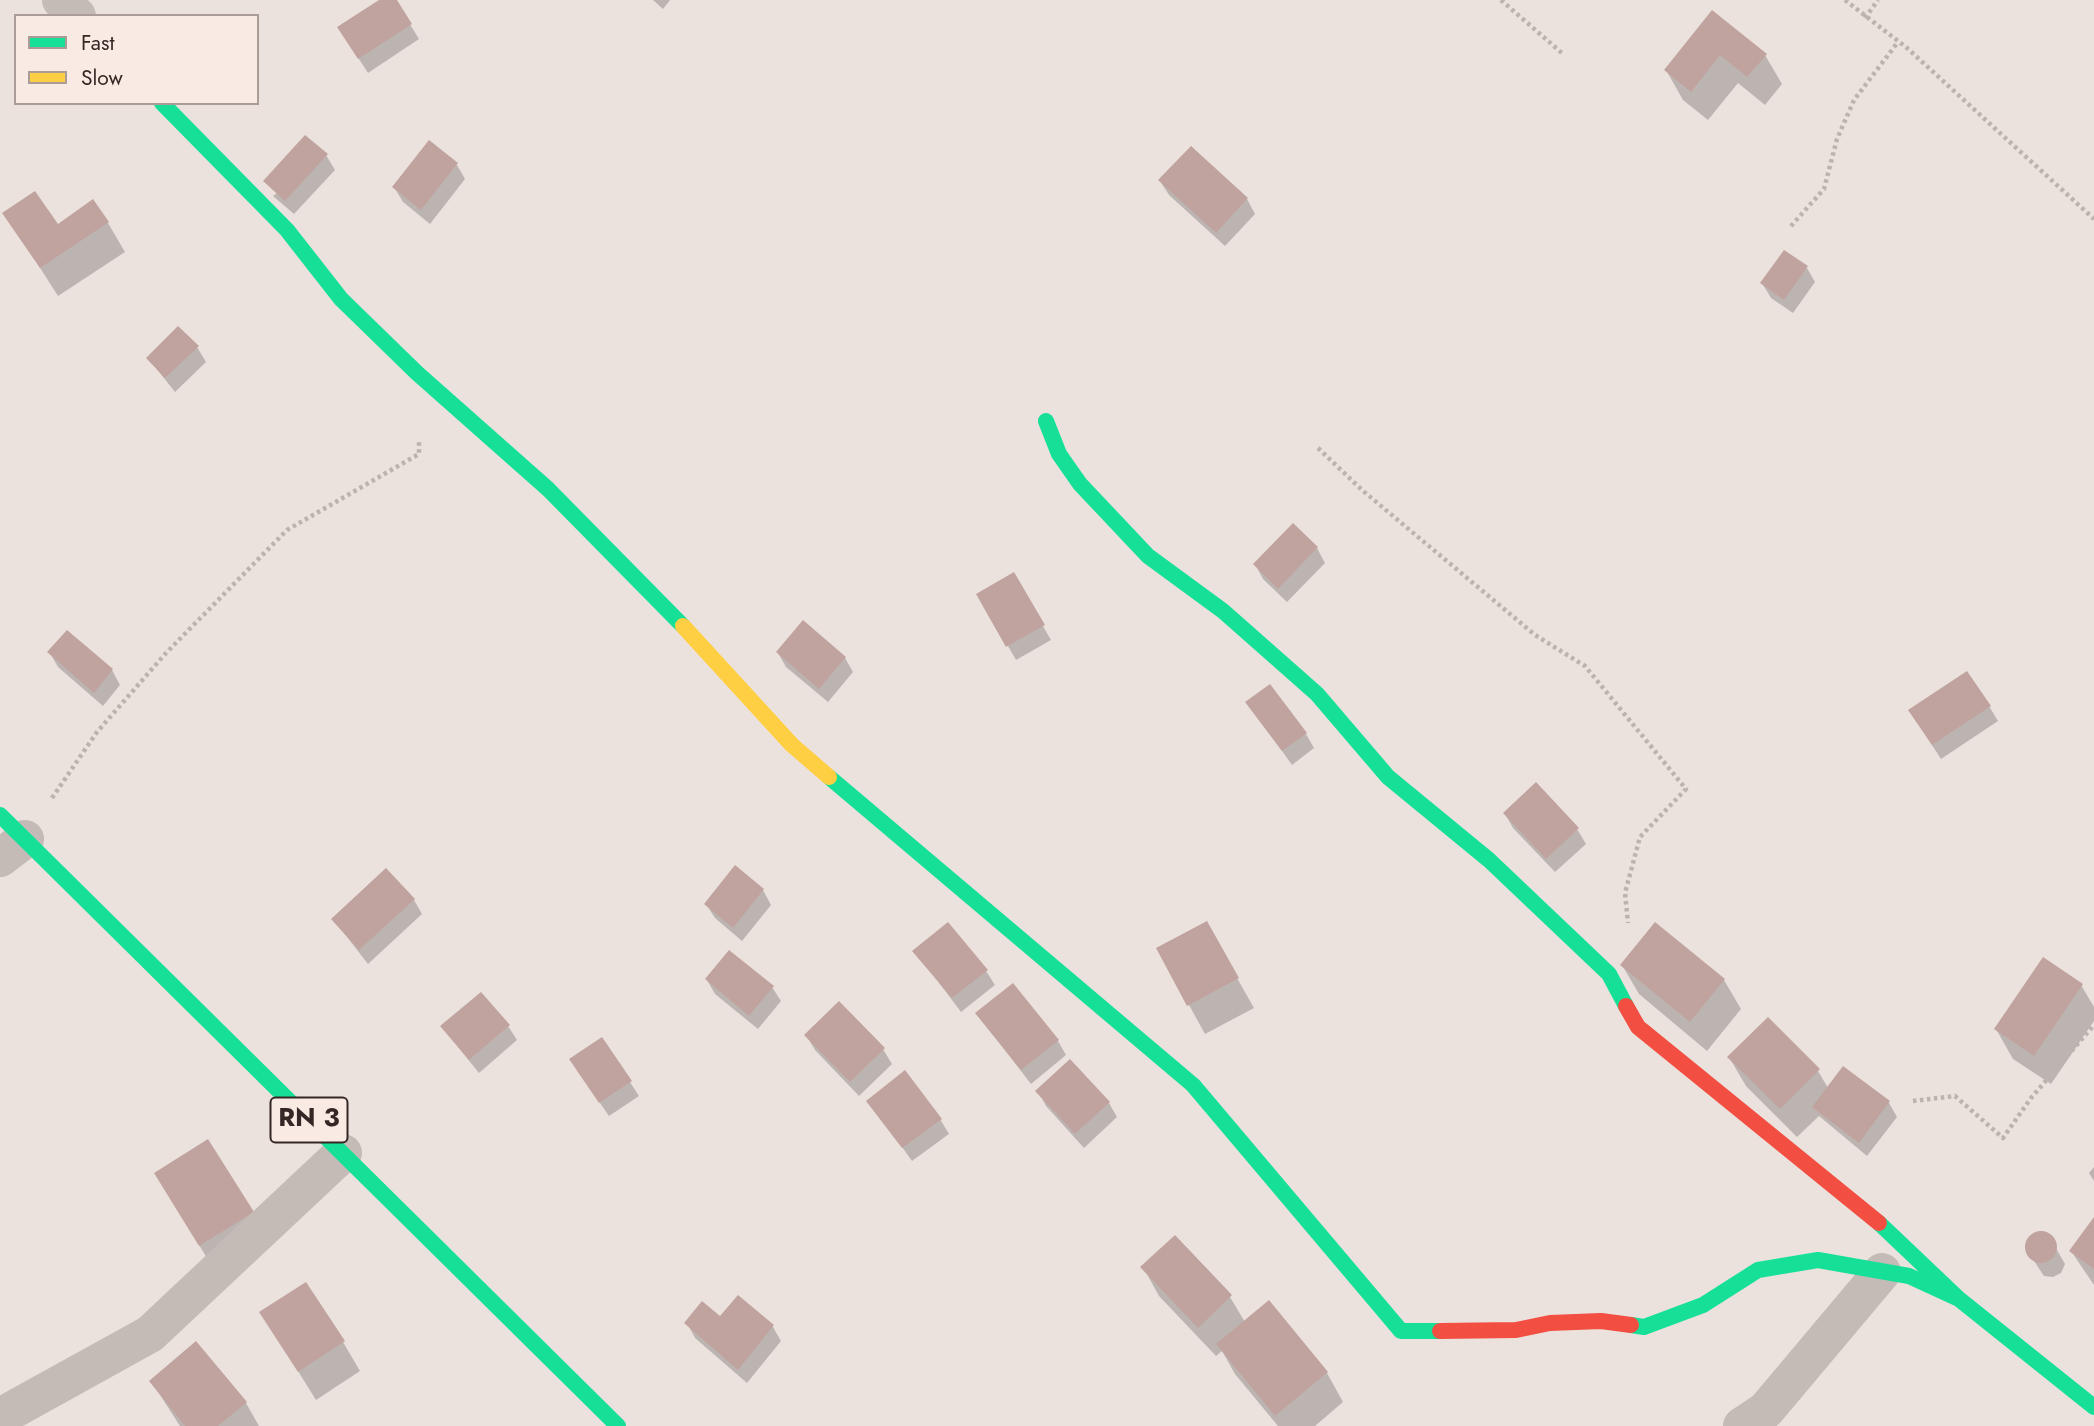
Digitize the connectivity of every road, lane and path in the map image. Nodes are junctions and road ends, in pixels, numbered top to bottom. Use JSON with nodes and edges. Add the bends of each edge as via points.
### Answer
{"nodes":[{"id":1,"x":61,"y":0,"type":"edge"},
{"id":2,"x":1501,"y":0,"type":"edge"},
{"id":3,"x":1845,"y":0,"type":"edge"},
{"id":4,"x":1878,"y":0,"type":"edge"},
{"id":5,"x":75,"y":14,"type":"edge"},
{"id":6,"x":1865,"y":18,"type":"junction"},
{"id":7,"x":1898,"y":42,"type":"junction"},
{"id":8,"x":1563,"y":54,"type":"dead end"},
{"id":9,"x":164,"y":105,"type":"edge"},
{"id":10,"x":2094,"y":219,"type":"edge"},
{"id":11,"x":1791,"y":226,"type":"dead end"},
{"id":12,"x":416,"y":373,"type":"junction"},
{"id":13,"x":1046,"y":421,"type":"dead end"},
{"id":14,"x":1318,"y":448,"type":"dead end"},
{"id":15,"x":8,"y":837,"type":"edge"},
{"id":16,"x":1609,"y":974,"type":"junction"},
{"id":17,"x":2094,"y":1025,"type":"edge"},
{"id":18,"x":1913,"y":1101,"type":"dead end"},
{"id":19,"x":343,"y":1153,"type":"junction"},
{"id":20,"x":1882,"y":1272,"type":"junction"},
{"id":21,"x":1959,"y":1299,"type":"junction"},
{"id":22,"x":2094,"y":1407,"type":"edge"},
{"id":23,"x":0,"y":1417,"type":"edge"},
{"id":24,"x":618,"y":1426,"type":"edge"},
{"id":25,"x":1742,"y":1426,"type":"edge"}],
"edges":[{"from":1,"to":5,"type":"street"},
{"from":2,"to":8,"type":"path"},
{"from":3,"to":6,"type":"path"},
{"from":4,"to":6,"type":"path"},
{"from":6,"to":7,"type":"path"},
{"from":7,"to":10,"type":"path"},
{"from":7,"to":11,"type":"path","via":[[1854,100],[1837,139],[1824,189]]},
{"from":9,"to":12,"type":"main road","via":[[287,230],[341,299]]},
{"from":12,"to":15,"type":"path","via":[[419,454],[287,530],[166,653]]},
{"from":12,"to":20,"type":"main road","via":[[548,489],[653,593],[792,745],[1193,1085],[1401,1331],[1516,1330],[1601,1321],[1644,1327],[1703,1305],[1758,1270],[1818,1260]]},
{"from":13,"to":16,"type":"main road","via":[[1059,454],[1080,484],[1149,556],[1223,611],[1317,694],[1388,776],[1489,860]]},
{"from":14,"to":16,"type":"path","via":[[1535,635],[1585,666],[1686,789],[1640,837],[1625,894],[1630,934]]},
{"from":15,"to":19,"type":"main road","number":"RN 3"},
{"from":16,"to":21,"type":"main road","via":[[1638,1027],[1878,1222]]},
{"from":17,"to":18,"type":"path","via":[[2003,1138],[1955,1096]]},
{"from":19,"to":23,"type":"street","via":[[150,1334]]},
{"from":19,"to":24,"type":"main road","number":"RN 3"},
{"from":20,"to":21,"type":"main road","via":[[1909,1276]]},
{"from":20,"to":25,"type":"street","via":[[1766,1409]]},
{"from":21,"to":22,"type":"main road"}]}
